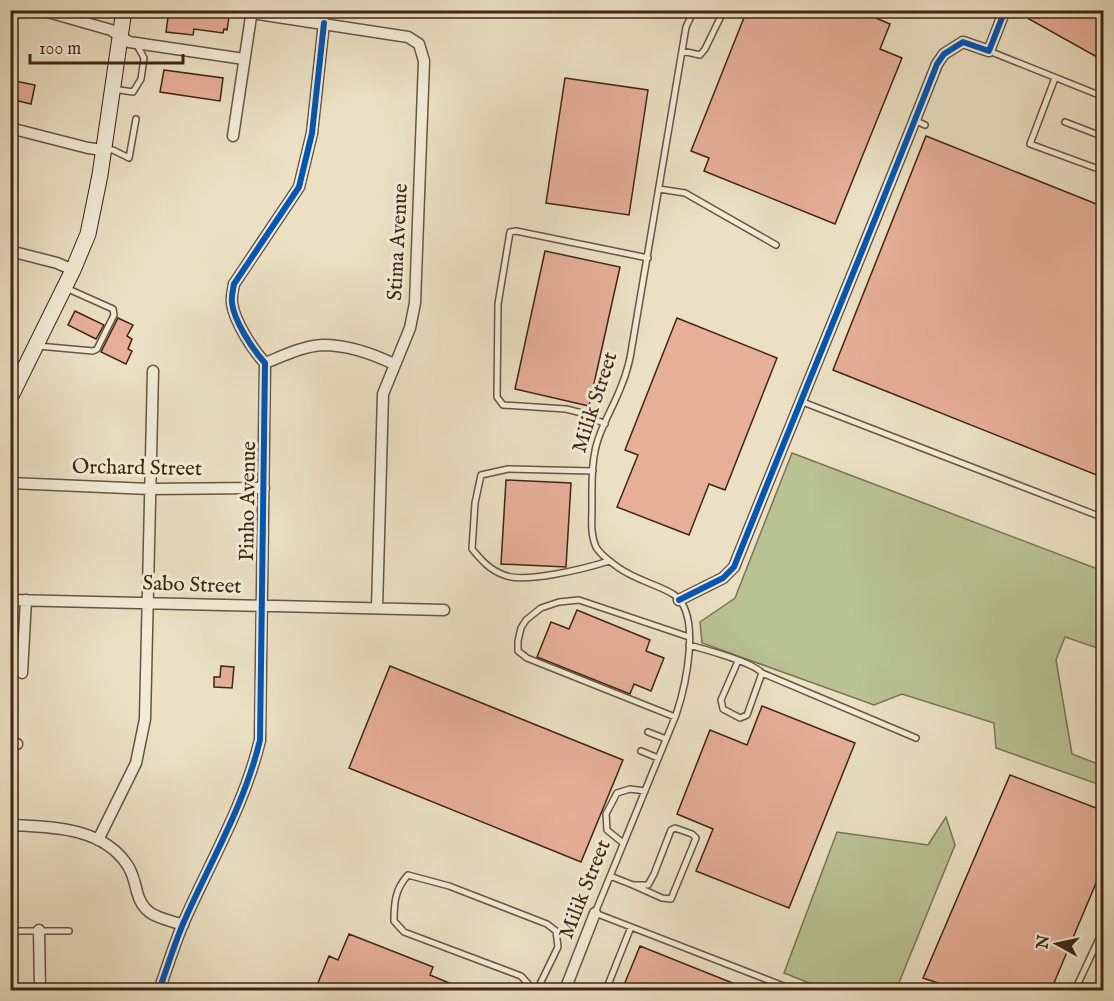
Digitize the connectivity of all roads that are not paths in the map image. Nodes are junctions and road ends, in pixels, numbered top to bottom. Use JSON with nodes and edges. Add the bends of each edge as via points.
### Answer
{"nodes":[{"id":1,"x":41,"y":10,"type":"edge"},
{"id":2,"x":124,"y":10,"type":"edge"},
{"id":3,"x":694,"y":10,"type":"edge"},
{"id":4,"x":724,"y":10,"type":"edge"},
{"id":5,"x":884,"y":10,"type":"edge"},
{"id":6,"x":901,"y":10,"type":"edge"},
{"id":7,"x":1005,"y":10,"type":"edge"},
{"id":8,"x":252,"y":11,"type":"edge"},
{"id":9,"x":324,"y":23,"type":"junction"},
{"id":10,"x":121,"y":35,"type":"junction"},
{"id":11,"x":136,"y":43,"type":"junction"},
{"id":12,"x":682,"y":51,"type":"junction"},
{"id":13,"x":988,"y":51,"type":"junction"},
{"id":14,"x":244,"y":59,"type":"junction"},
{"id":15,"x":1055,"y":78,"type":"junction"},
{"id":16,"x":113,"y":89,"type":"junction"},
{"id":17,"x":1104,"y":97,"type":"edge"},
{"id":18,"x":136,"y":119,"type":"dead end"},
{"id":19,"x":1065,"y":122,"type":"dead end"},
{"id":20,"x":10,"y":128,"type":"edge"},
{"id":21,"x":233,"y":136,"type":"dead end"},
{"id":22,"x":1104,"y":137,"type":"edge"},
{"id":23,"x":103,"y":150,"type":"junction"},
{"id":24,"x":1104,"y":171,"type":"edge"},
{"id":25,"x":659,"y":189,"type":"junction"},
{"id":26,"x":776,"y":245,"type":"dead end"},
{"id":27,"x":10,"y":251,"type":"edge"},
{"id":28,"x":648,"y":258,"type":"junction"},
{"id":29,"x":73,"y":270,"type":"junction"},
{"id":30,"x":64,"y":288,"type":"junction"},
{"id":31,"x":37,"y":346,"type":"junction"},
{"id":32,"x":265,"y":363,"type":"junction"},
{"id":33,"x":394,"y":364,"type":"junction"},
{"id":34,"x":153,"y":371,"type":"dead end"},
{"id":35,"x":16,"y":375,"type":"edge"},
{"id":36,"x":10,"y":398,"type":"edge"},
{"id":37,"x":800,"y":401,"type":"junction"},
{"id":38,"x":605,"y":424,"type":"junction"},
{"id":39,"x":592,"y":471,"type":"junction"},
{"id":40,"x":10,"y":483,"type":"edge"},
{"id":41,"x":264,"y":488,"type":"junction"},
{"id":42,"x":150,"y":489,"type":"junction"},
{"id":43,"x":1104,"y":518,"type":"edge"},
{"id":44,"x":609,"y":561,"type":"junction"},
{"id":45,"x":10,"y":600,"type":"edge"},
{"id":46,"x":26,"y":600,"type":"junction"},
{"id":47,"x":679,"y":600,"type":"junction"},
{"id":48,"x":147,"y":602,"type":"junction"},
{"id":49,"x":262,"y":606,"type":"junction"},
{"id":50,"x":377,"y":608,"type":"junction"},
{"id":51,"x":444,"y":610,"type":"dead end"},
{"id":52,"x":689,"y":637,"type":"junction"},
{"id":53,"x":689,"y":645,"type":"junction"},
{"id":54,"x":738,"y":662,"type":"junction"},
{"id":55,"x":22,"y":673,"type":"dead end"},
{"id":56,"x":762,"y":673,"type":"junction"},
{"id":57,"x":675,"y":717,"type":"junction"},
{"id":58,"x":648,"y":732,"type":"dead end"},
{"id":59,"x":916,"y":738,"type":"dead end"},
{"id":60,"x":666,"y":740,"type":"junction"},
{"id":61,"x":641,"y":751,"type":"dead end"},
{"id":62,"x":658,"y":758,"type":"junction"},
{"id":63,"x":645,"y":791,"type":"junction"},
{"id":64,"x":10,"y":825,"type":"edge"},
{"id":65,"x":98,"y":840,"type":"junction"},
{"id":66,"x":623,"y":843,"type":"junction"},
{"id":67,"x":610,"y":876,"type":"junction"},
{"id":68,"x":633,"y":885,"type":"junction"},
{"id":69,"x":595,"y":913,"type":"junction"},
{"id":70,"x":183,"y":925,"type":"junction"},
{"id":71,"x":631,"y":927,"type":"junction"},
{"id":72,"x":1104,"y":928,"type":"edge"},
{"id":73,"x":39,"y":930,"type":"junction"},
{"id":74,"x":10,"y":931,"type":"edge"},
{"id":75,"x":69,"y":931,"type":"dead end"},
{"id":76,"x":40,"y":990,"type":"edge"},
{"id":77,"x":159,"y":990,"type":"edge"},
{"id":78,"x":531,"y":990,"type":"edge"},
{"id":79,"x":537,"y":990,"type":"edge"},
{"id":80,"x":565,"y":990,"type":"edge"},
{"id":81,"x":606,"y":990,"type":"edge"},
{"id":82,"x":794,"y":990,"type":"edge"},
{"id":83,"x":1075,"y":990,"type":"edge"}],
"edges":[{"from":1,"to":10,"type":"street"},
{"from":2,"to":10,"type":"main road"},
{"from":3,"to":12,"type":"lane","name":"Milik Street"},
{"from":4,"to":12,"type":"lane","via":[[700,55]]},
{"from":5,"to":6,"type":"lane"},
{"from":7,"to":13,"type":"street"},
{"from":8,"to":9,"type":"street","name":"Stima Avenue"},
{"from":8,"to":14,"type":"street"},
{"from":9,"to":32,"type":"street","via":[[312,133],[299,187],[234,284],[234,312]]},
{"from":9,"to":33,"type":"street","name":"Stima Avenue","via":[[408,37],[419,44],[424,62],[414,303],[410,328]]},
{"from":10,"to":11,"type":"street"},
{"from":10,"to":16,"type":"main road"},
{"from":11,"to":14,"type":"street"},
{"from":11,"to":16,"type":"lane","via":[[144,58],[141,79],[133,92]]},
{"from":12,"to":25,"type":"lane","name":"Milik Street"},
{"from":13,"to":15,"type":"lane"},
{"from":13,"to":37,"type":"street","via":[[963,42],[944,54],[937,64],[920,123]]},
{"from":14,"to":21,"type":"street"},
{"from":15,"to":17,"type":"lane"},
{"from":15,"to":24,"type":"lane","via":[[1030,144]]},
{"from":16,"to":23,"type":"main road"},
{"from":18,"to":23,"type":"lane","via":[[129,158]]},
{"from":19,"to":22,"type":"lane"},
{"from":20,"to":23,"type":"street"},
{"from":23,"to":29,"type":"main road","via":[[90,224]]},
{"from":25,"to":26,"type":"lane","via":[[685,193]]},
{"from":25,"to":28,"type":"lane","name":"Milik Street"},
{"from":27,"to":29,"type":"street"},
{"from":28,"to":38,"type":"lane","name":"Milik Street","via":[[630,358]]},
{"from":28,"to":38,"type":"lane","via":[[510,232],[498,304],[497,397],[503,405],[566,409]]},
{"from":29,"to":30,"type":"main road"},
{"from":30,"to":31,"type":"main road"},
{"from":30,"to":31,"type":"lane","via":[[113,309],[102,341],[93,351]]},
{"from":31,"to":35,"type":"main road"},
{"from":32,"to":33,"type":"street","via":[[323,345],[362,352]]},
{"from":32,"to":41,"type":"street","name":"Pinho Avenue"},
{"from":33,"to":50,"type":"street","name":"Stima Avenue","via":[[383,394]]},
{"from":34,"to":42,"type":"street"},
{"from":35,"to":36,"type":"main road"},
{"from":37,"to":43,"type":"lane"},
{"from":37,"to":47,"type":"street","via":[[734,567],[723,578]]},
{"from":38,"to":39,"type":"lane","name":"Milik Street"},
{"from":39,"to":44,"type":"lane","name":"Milik Street","via":[[592,530],[596,546]]},
{"from":39,"to":44,"type":"lane","via":[[508,469],[481,476],[472,549],[489,568],[507,577],[580,570]]},
{"from":40,"to":42,"type":"street","name":"Orchard Street"},
{"from":41,"to":42,"type":"street","name":"Orchard Street"},
{"from":41,"to":49,"type":"street","name":"Pinho Avenue"},
{"from":42,"to":48,"type":"street"},
{"from":44,"to":47,"type":"lane","name":"Milik Street"},
{"from":45,"to":46,"type":"street","name":"Sabo Street"},
{"from":46,"to":48,"type":"street","name":"Sabo Street"},
{"from":46,"to":55,"type":"street"},
{"from":47,"to":52,"type":"lane","name":"Milik Street","via":[[687,616]]},
{"from":48,"to":49,"type":"street","name":"Sabo Street"},
{"from":48,"to":65,"type":"street","via":[[145,719],[136,763]]},
{"from":49,"to":50,"type":"street","name":"Sabo Street"},
{"from":49,"to":70,"type":"street","name":"Pinho Avenue","via":[[260,740],[255,761]]},
{"from":50,"to":51,"type":"street","name":"Sabo Street"},
{"from":52,"to":53,"type":"lane","name":"Milik Street"},
{"from":52,"to":57,"type":"lane","via":[[579,600],[541,608],[526,620],[518,640],[519,651],[527,658]]},
{"from":53,"to":54,"type":"lane"},
{"from":53,"to":57,"type":"lane","name":"Milik Street","via":[[683,693]]},
{"from":54,"to":56,"type":"lane"},
{"from":54,"to":56,"type":"lane","via":[[721,700],[730,715],[747,715]]},
{"from":56,"to":59,"type":"lane"},
{"from":57,"to":60,"type":"lane","name":"Milik Street"},
{"from":58,"to":60,"type":"lane"},
{"from":60,"to":62,"type":"lane","name":"Milik Street"},
{"from":61,"to":62,"type":"lane"},
{"from":62,"to":63,"type":"lane","name":"Milik Street"},
{"from":63,"to":66,"type":"lane","name":"Milik Street"},
{"from":63,"to":66,"type":"lane","via":[[630,789],[617,793],[606,814],[607,830]]},
{"from":64,"to":65,"type":"street","via":[[70,829]]},
{"from":65,"to":70,"type":"street","via":[[127,864],[141,905],[149,913]]},
{"from":66,"to":67,"type":"lane","name":"Milik Street"},
{"from":67,"to":68,"type":"lane"},
{"from":67,"to":69,"type":"lane","name":"Milik Street"},
{"from":68,"to":68,"type":"lane","via":[[648,885],[671,830],[685,831],[696,838],[671,899]]},
{"from":69,"to":71,"type":"lane"},
{"from":69,"to":80,"type":"street","name":"Milik Street"},
{"from":70,"to":77,"type":"street","name":"Pinho Avenue"},
{"from":71,"to":81,"type":"lane"},
{"from":71,"to":82,"type":"lane"},
{"from":72,"to":83,"type":"lane"},
{"from":73,"to":74,"type":"lane"},
{"from":73,"to":75,"type":"lane"},
{"from":73,"to":76,"type":"street"},
{"from":78,"to":79,"type":"lane","via":[[521,976],[404,932],[394,921],[394,901],[400,884],[408,875],[449,885],[547,924],[556,931],[558,947]]}]}
